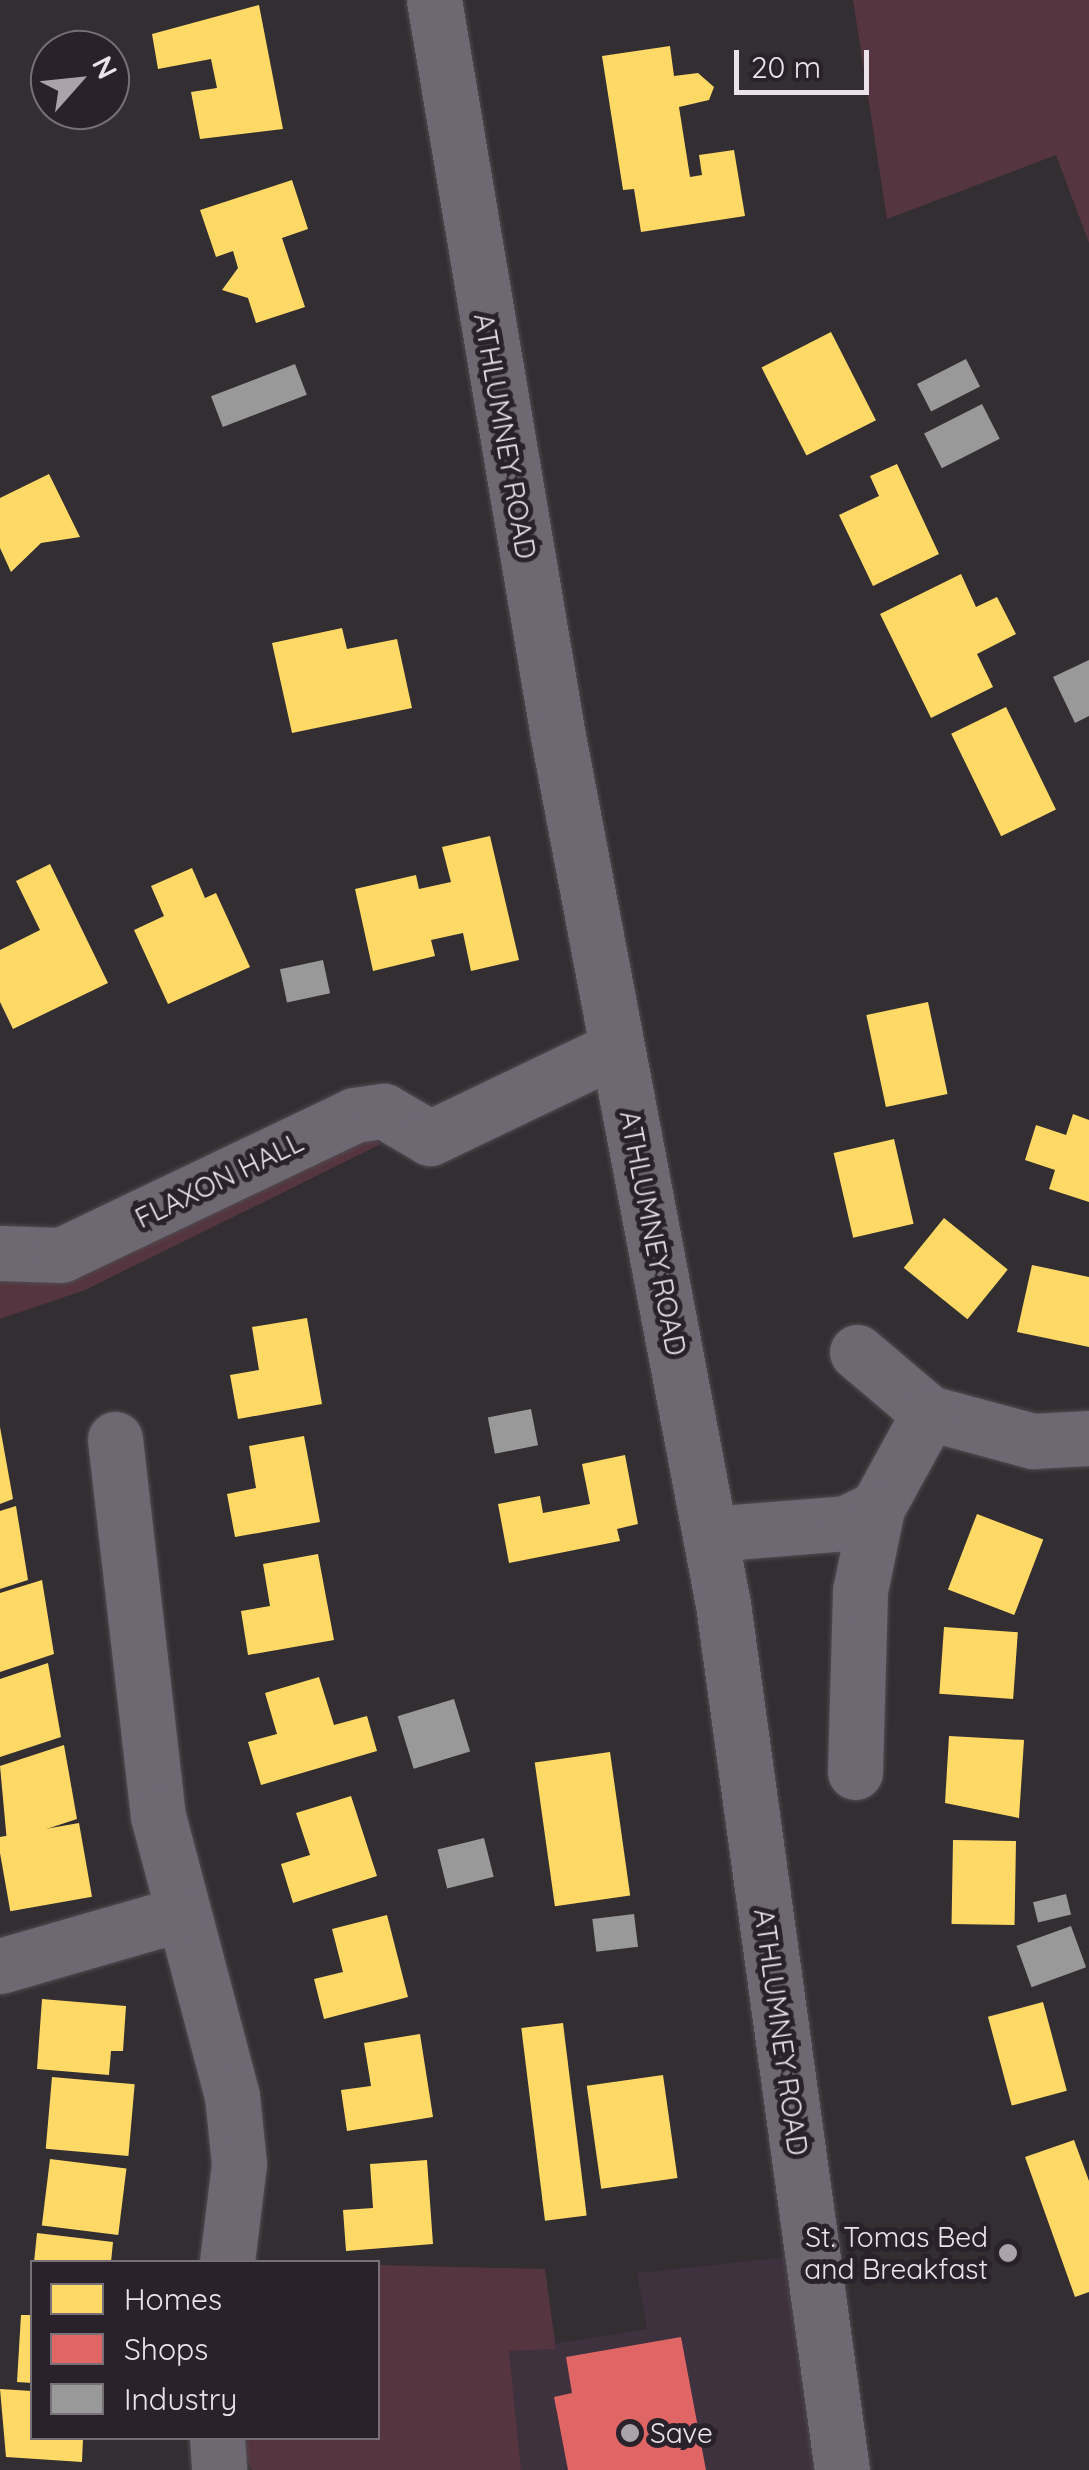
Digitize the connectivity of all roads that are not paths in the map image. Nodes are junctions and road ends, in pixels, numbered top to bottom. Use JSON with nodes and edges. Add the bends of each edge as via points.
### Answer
{"nodes":[{"id":1,"x":434,"y":0,"type":"edge"},
{"id":2,"x":616,"y":1049,"type":"junction"},
{"id":3,"x":0,"y":1252,"type":"edge"},
{"id":4,"x":857,"y":1352,"type":"dead end"},
{"id":5,"x":928,"y":1413,"type":"junction"},
{"id":6,"x":1089,"y":1438,"type":"edge"},
{"id":7,"x":115,"y":1440,"type":"dead end"},
{"id":8,"x":878,"y":1508,"type":"junction"},
{"id":9,"x":710,"y":1534,"type":"junction"},
{"id":10,"x":855,"y":1772,"type":"dead end"},
{"id":11,"x":177,"y":1915,"type":"junction"},
{"id":12,"x":0,"y":1966,"type":"edge"},
{"id":13,"x":226,"y":2260,"type":"edge"},
{"id":14,"x":216,"y":2440,"type":"edge"},
{"id":15,"x":219,"y":2470,"type":"edge"},
{"id":16,"x":842,"y":2470,"type":"edge"}],
"edges":[{"from":1,"to":2,"type":"street","name":"ATHLUMNEY ROAD"},
{"from":2,"to":3,"type":"street","name":"FLAXON HALL","via":[[430,1138],[384,1111],[354,1115],[61,1255]]},
{"from":2,"to":9,"type":"street","name":"ATHLUMNEY ROAD"},
{"from":4,"to":5,"type":"street"},
{"from":5,"to":6,"type":"street","via":[[1033,1441]]},
{"from":5,"to":8,"type":"street"},
{"from":7,"to":11,"type":"street"},
{"from":8,"to":9,"type":"street","via":[[846,1523]]},
{"from":8,"to":10,"type":"street","via":[[860,1590]]},
{"from":9,"to":16,"type":"street","name":"ATHLUMNEY ROAD"},
{"from":11,"to":12,"type":"street"},
{"from":11,"to":13,"type":"street","via":[[232,2096],[239,2164]]},
{"from":14,"to":15,"type":"street"}]}
